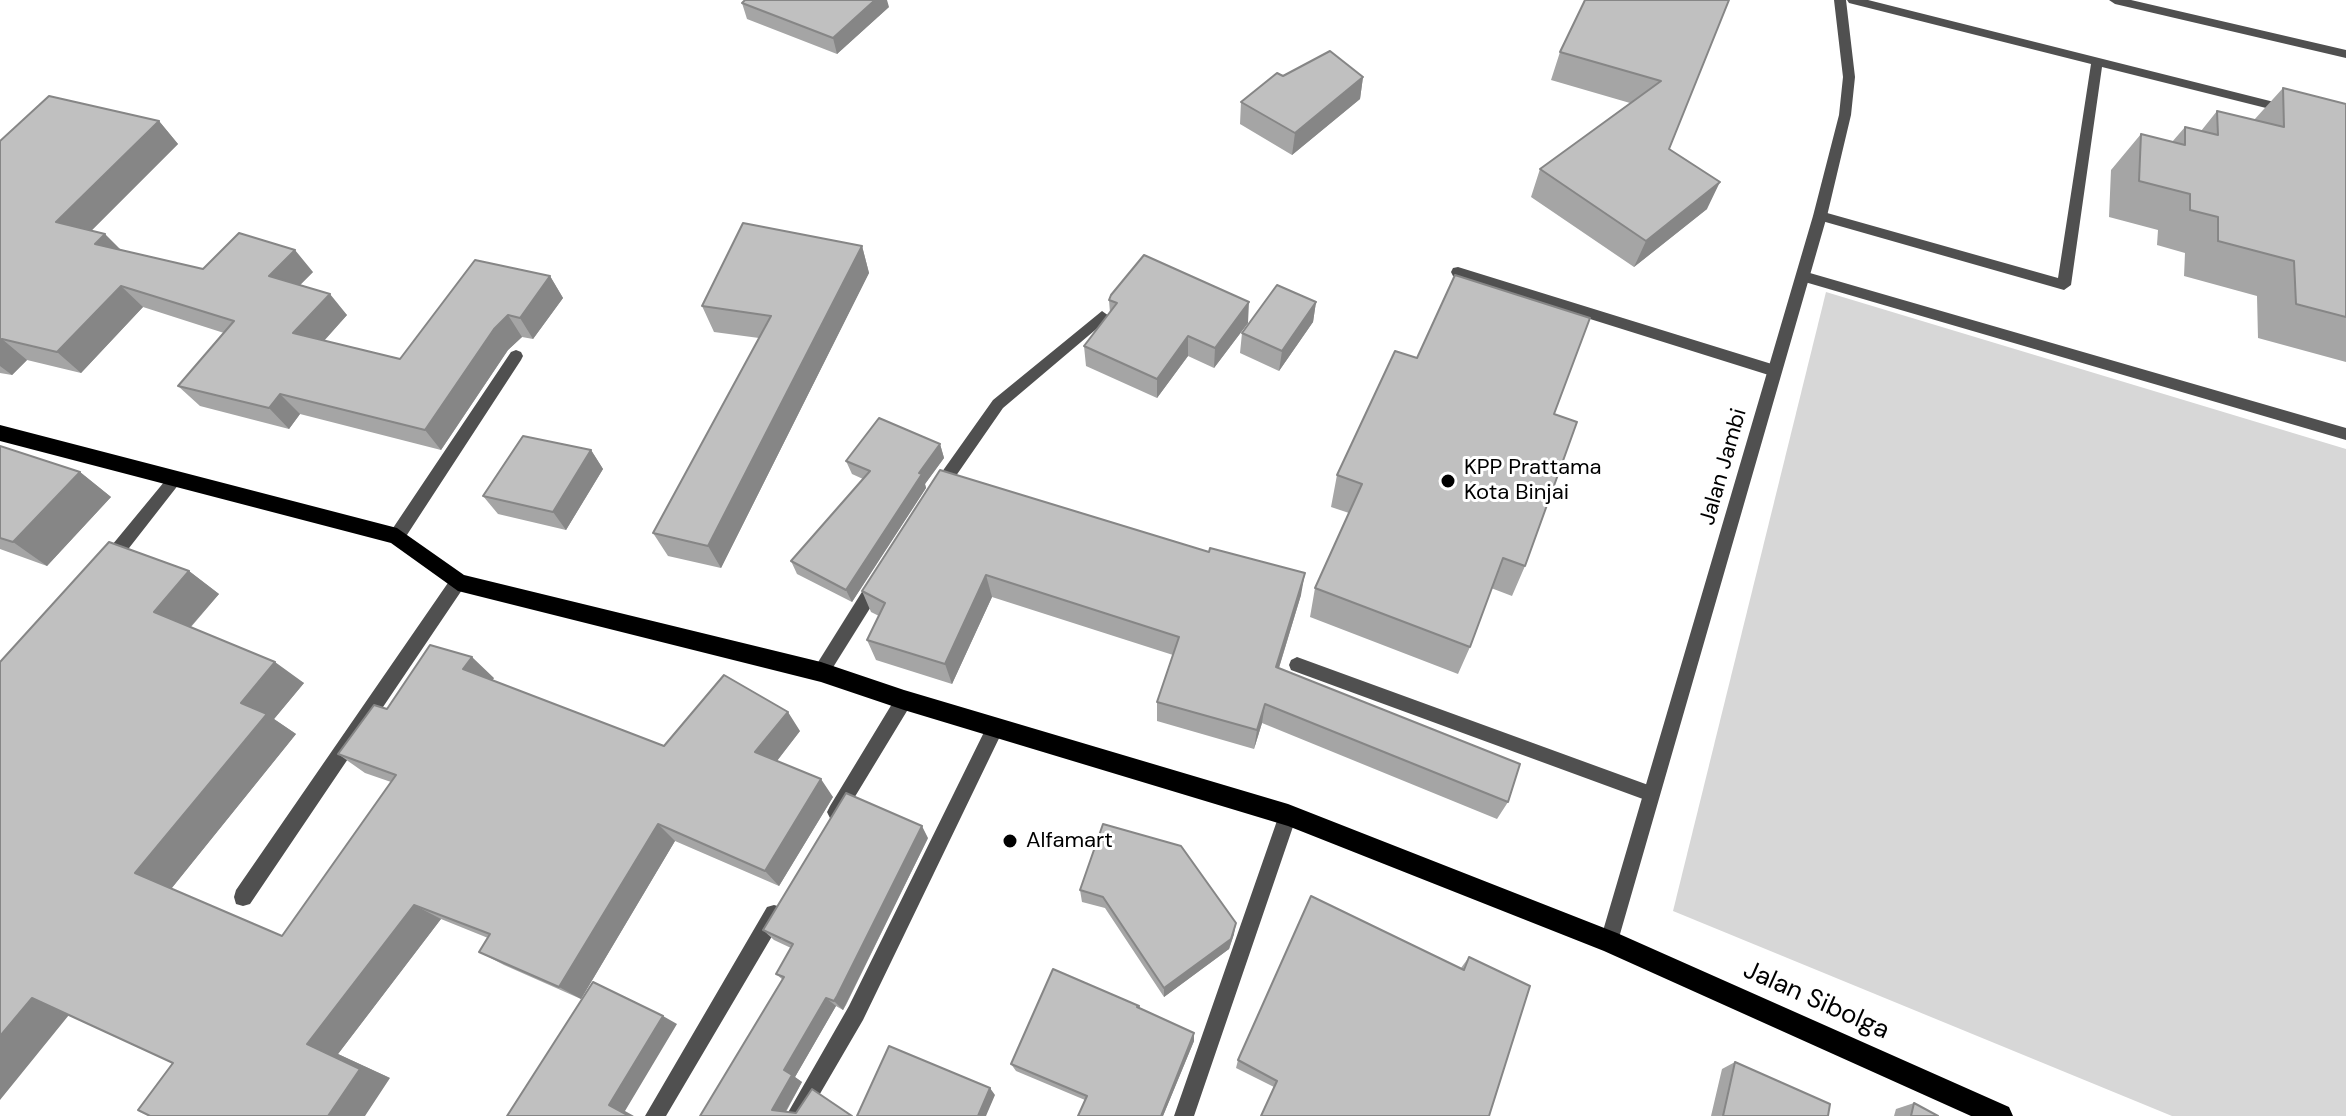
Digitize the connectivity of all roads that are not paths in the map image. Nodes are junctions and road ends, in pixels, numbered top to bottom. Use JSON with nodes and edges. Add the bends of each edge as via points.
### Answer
{"nodes":[{"id":1,"x":1840,"y":0,"type":"edge"},
{"id":2,"x":1853,"y":0,"type":"edge"},
{"id":3,"x":2115,"y":0,"type":"edge"},
{"id":4,"x":2346,"y":54,"type":"edge"},
{"id":5,"x":2097,"y":62,"type":"junction"},
{"id":6,"x":2302,"y":113,"type":"edge"},
{"id":7,"x":1820,"y":216,"type":"junction"},
{"id":8,"x":1458,"y":272,"type":"edge"},
{"id":9,"x":1803,"y":276,"type":"junction"},
{"id":10,"x":1102,"y":316,"type":"edge"},
{"id":11,"x":516,"y":356,"type":"dead end"},
{"id":12,"x":1775,"y":371,"type":"junction"},
{"id":13,"x":0,"y":433,"type":"edge"},
{"id":14,"x":2346,"y":434,"type":"edge"},
{"id":15,"x":174,"y":480,"type":"junction"},
{"id":16,"x":929,"y":501,"type":"edge"},
{"id":17,"x":397,"y":536,"type":"junction"},
{"id":18,"x":887,"y":566,"type":"edge"},
{"id":19,"x":97,"y":576,"type":"edge"},
{"id":20,"x":458,"y":582,"type":"junction"},
{"id":21,"x":1297,"y":665,"type":"dead end"},
{"id":22,"x":821,"y":672,"type":"junction"},
{"id":23,"x":904,"y":700,"type":"junction"},
{"id":24,"x":995,"y":728,"type":"junction"},
{"id":25,"x":1651,"y":794,"type":"junction"},
{"id":26,"x":1288,"y":815,"type":"junction"},
{"id":27,"x":830,"y":822,"type":"edge"},
{"id":28,"x":243,"y":897,"type":"dead end"},
{"id":29,"x":780,"y":904,"type":"edge"},
{"id":30,"x":1609,"y":941,"type":"junction"},
{"id":31,"x":655,"y":1116,"type":"edge"},
{"id":32,"x":796,"y":1116,"type":"edge"},
{"id":33,"x":1184,"y":1116,"type":"edge"},
{"id":34,"x":2000,"y":1116,"type":"edge"}],
"edges":[{"from":1,"to":7,"type":"street","name":"Jalan Jambi","via":[[1849,77]]},
{"from":2,"to":5,"type":"street"},
{"from":3,"to":4,"type":"street"},
{"from":5,"to":6,"type":"street"},
{"from":5,"to":7,"type":"street","via":[[2064,285]]},
{"from":7,"to":9,"type":"street","name":"Jalan Jambi"},
{"from":8,"to":12,"type":"street"},
{"from":9,"to":12,"type":"street","name":"Jalan Jambi"},
{"from":9,"to":14,"type":"street"},
{"from":10,"to":16,"type":"street","via":[[998,404]]},
{"from":11,"to":17,"type":"street"},
{"from":12,"to":25,"type":"street","name":"Jalan Jambi"},
{"from":13,"to":15,"type":"main road"},
{"from":15,"to":17,"type":"main road"},
{"from":15,"to":19,"type":"street"},
{"from":17,"to":20,"type":"main road"},
{"from":18,"to":22,"type":"street"},
{"from":20,"to":22,"type":"main road","name":"Jalan Sibolga"},
{"from":20,"to":28,"type":"street"},
{"from":21,"to":25,"type":"street"},
{"from":22,"to":23,"type":"main road","name":"Jalan Sibolga"},
{"from":23,"to":24,"type":"main road","name":"Jalan Sibolga"},
{"from":23,"to":27,"type":"street"},
{"from":24,"to":26,"type":"main road","name":"Jalan Sibolga"},
{"from":24,"to":32,"type":"street","via":[[856,1013]]},
{"from":25,"to":30,"type":"street","name":"Jalan Jambi"},
{"from":26,"to":30,"type":"main road","name":"Jalan Sibolga"},
{"from":26,"to":33,"type":"street"},
{"from":29,"to":31,"type":"street"},
{"from":30,"to":34,"type":"main road","name":"Jalan Sibolga"}]}
